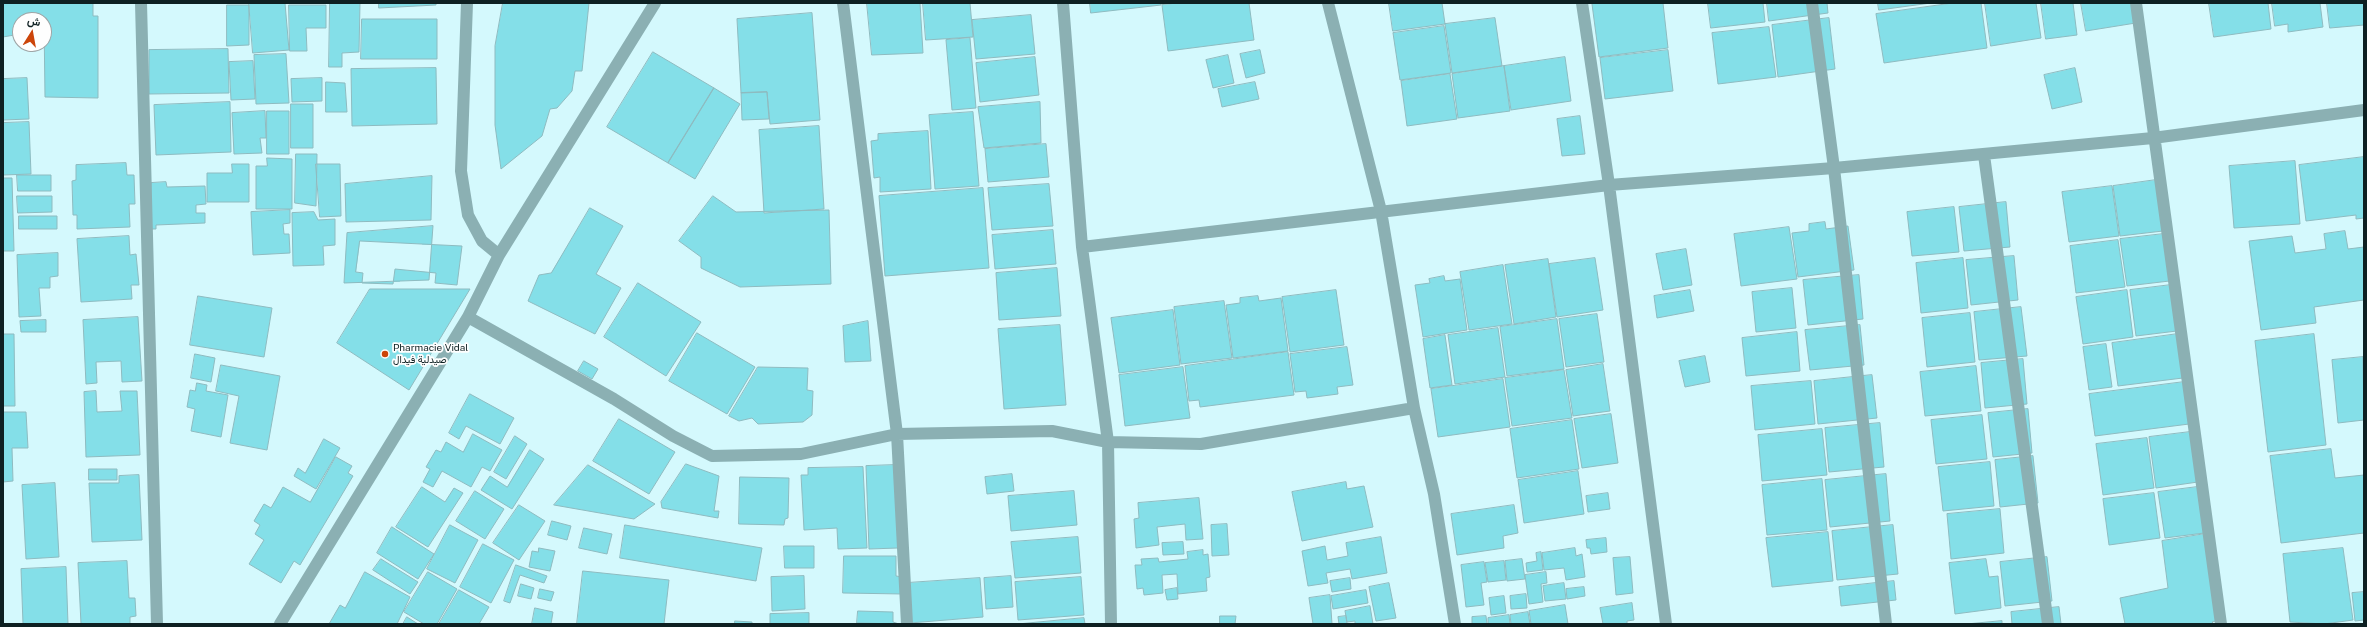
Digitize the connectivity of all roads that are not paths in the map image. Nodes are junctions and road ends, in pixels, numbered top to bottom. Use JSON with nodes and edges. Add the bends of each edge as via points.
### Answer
{"nodes":[{"id":1,"x":141,"y":3,"type":"edge"},
{"id":2,"x":467,"y":3,"type":"edge"},
{"id":3,"x":655,"y":3,"type":"edge"},
{"id":4,"x":843,"y":3,"type":"edge"},
{"id":5,"x":1063,"y":3,"type":"edge"},
{"id":6,"x":1328,"y":3,"type":"edge"},
{"id":7,"x":1582,"y":3,"type":"edge"},
{"id":8,"x":1812,"y":3,"type":"edge"},
{"id":9,"x":2136,"y":3,"type":"edge"},
{"id":10,"x":2364,"y":110,"type":"edge"},
{"id":11,"x":2153,"y":138,"type":"junction"},
{"id":12,"x":1984,"y":155,"type":"junction"},
{"id":13,"x":1834,"y":168,"type":"junction"},
{"id":14,"x":1609,"y":185,"type":"junction"},
{"id":15,"x":1381,"y":211,"type":"junction"},
{"id":16,"x":1082,"y":247,"type":"junction"},
{"id":17,"x":499,"y":255,"type":"junction"},
{"id":18,"x":468,"y":317,"type":"junction"},
{"id":19,"x":1414,"y":408,"type":"junction"},
{"id":20,"x":898,"y":434,"type":"junction"},
{"id":21,"x":1108,"y":442,"type":"junction"},
{"id":22,"x":157,"y":624,"type":"edge"},
{"id":23,"x":280,"y":624,"type":"edge"},
{"id":24,"x":907,"y":624,"type":"edge"},
{"id":25,"x":1111,"y":624,"type":"edge"},
{"id":26,"x":1455,"y":624,"type":"edge"},
{"id":27,"x":1666,"y":624,"type":"edge"},
{"id":28,"x":1886,"y":624,"type":"edge"},
{"id":29,"x":2048,"y":624,"type":"edge"},
{"id":30,"x":2221,"y":624,"type":"edge"}],
"edges":[{"from":1,"to":22,"type":"street"},
{"from":2,"to":17,"type":"street","via":[[461,171],[468,215],[482,242]]},
{"from":3,"to":17,"type":"street"},
{"from":4,"to":20,"type":"street"},
{"from":5,"to":16,"type":"street"},
{"from":6,"to":15,"type":"street"},
{"from":7,"to":14,"type":"street"},
{"from":8,"to":13,"type":"street"},
{"from":9,"to":11,"type":"street"},
{"from":10,"to":11,"type":"street"},
{"from":11,"to":12,"type":"street"},
{"from":11,"to":30,"type":"street"},
{"from":12,"to":13,"type":"street"},
{"from":12,"to":29,"type":"street"},
{"from":13,"to":14,"type":"street"},
{"from":13,"to":28,"type":"street"},
{"from":14,"to":15,"type":"street"},
{"from":14,"to":27,"type":"street"},
{"from":15,"to":16,"type":"street"},
{"from":15,"to":19,"type":"street"},
{"from":16,"to":21,"type":"street"},
{"from":17,"to":18,"type":"street"},
{"from":18,"to":20,"type":"street","via":[[712,456],[801,454]]},
{"from":18,"to":23,"type":"street"},
{"from":19,"to":21,"type":"street","via":[[1201,444]]},
{"from":19,"to":26,"type":"street","via":[[1434,494]]},
{"from":20,"to":21,"type":"street","via":[[1052,431]]},
{"from":20,"to":24,"type":"street"},
{"from":21,"to":25,"type":"street"}]}
